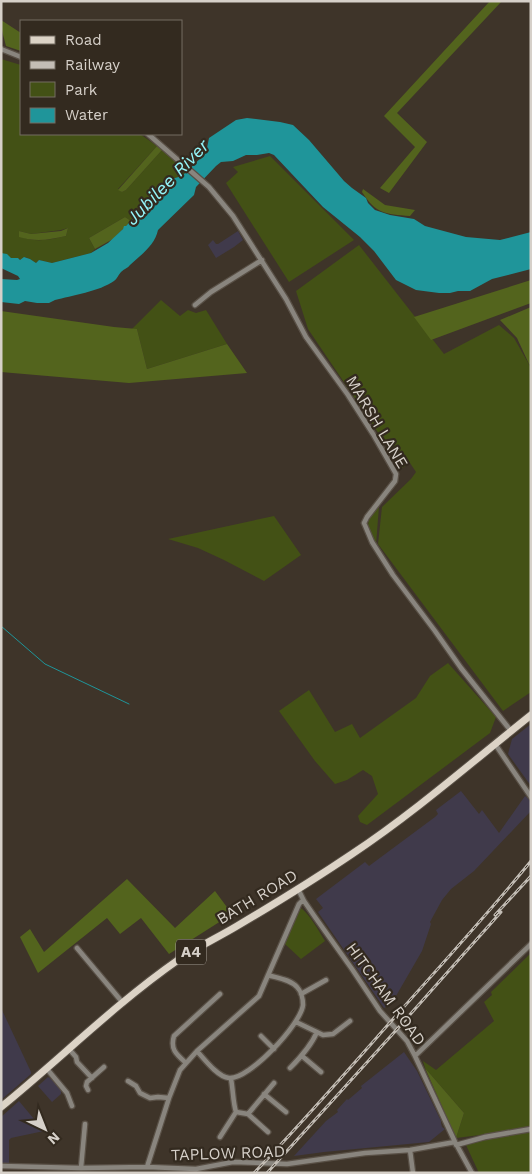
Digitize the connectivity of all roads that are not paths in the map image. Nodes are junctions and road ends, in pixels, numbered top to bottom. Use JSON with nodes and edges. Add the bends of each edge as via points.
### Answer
{"nodes":[{"id":1,"x":1,"y":50,"type":"edge"},
{"id":2,"x":20,"y":57,"type":"edge"},
{"id":3,"x":149,"y":135,"type":"edge"},
{"id":4,"x":262,"y":260,"type":"junction"},
{"id":5,"x":195,"y":305,"type":"dead end"},
{"id":6,"x":531,"y":714,"type":"edge"},
{"id":7,"x":511,"y":731,"type":"junction"},
{"id":8,"x":495,"y":744,"type":"junction"},
{"id":9,"x":531,"y":796,"type":"edge"},
{"id":10,"x":298,"y":889,"type":"junction"},
{"id":11,"x":303,"y":900,"type":"junction"},
{"id":12,"x":531,"y":944,"type":"edge"},
{"id":13,"x":77,"y":948,"type":"dead end"},
{"id":14,"x":268,"y":975,"type":"junction"},
{"id":15,"x":326,"y":980,"type":"dead end"},
{"id":16,"x":220,"y":994,"type":"dead end"},
{"id":17,"x":301,"y":994,"type":"junction"},
{"id":18,"x":123,"y":1003,"type":"junction"},
{"id":19,"x":350,"y":1021,"type":"dead end"},
{"id":20,"x":296,"y":1022,"type":"junction"},
{"id":21,"x":317,"y":1032,"type":"junction"},
{"id":22,"x":261,"y":1036,"type":"dead end"},
{"id":23,"x":274,"y":1048,"type":"junction"},
{"id":24,"x":70,"y":1049,"type":"junction"},
{"id":25,"x":197,"y":1052,"type":"junction"},
{"id":26,"x":302,"y":1056,"type":"junction"},
{"id":27,"x":416,"y":1056,"type":"junction"},
{"id":28,"x":186,"y":1063,"type":"junction"},
{"id":29,"x":104,"y":1067,"type":"dead end"},
{"id":30,"x":47,"y":1068,"type":"junction"},
{"id":31,"x":290,"y":1068,"type":"dead end"},
{"id":32,"x":321,"y":1072,"type":"dead end"},
{"id":33,"x":92,"y":1078,"type":"junction"},
{"id":34,"x":231,"y":1079,"type":"junction"},
{"id":35,"x":128,"y":1081,"type":"dead end"},
{"id":36,"x":274,"y":1083,"type":"dead end"},
{"id":37,"x":88,"y":1090,"type":"dead end"},
{"id":38,"x":264,"y":1094,"type":"junction"},
{"id":39,"x":169,"y":1098,"type":"junction"},
{"id":40,"x":72,"y":1106,"type":"dead end"},
{"id":41,"x":1,"y":1108,"type":"edge"},
{"id":42,"x":236,"y":1112,"type":"junction"},
{"id":43,"x":286,"y":1112,"type":"dead end"},
{"id":44,"x":248,"y":1114,"type":"junction"},
{"id":45,"x":85,"y":1124,"type":"dead end"},
{"id":46,"x":531,"y":1129,"type":"edge"},
{"id":47,"x":268,"y":1132,"type":"dead end"},
{"id":48,"x":220,"y":1137,"type":"dead end"},
{"id":49,"x":456,"y":1143,"type":"junction"},
{"id":50,"x":410,"y":1150,"type":"junction"},
{"id":51,"x":1,"y":1166,"type":"edge"},
{"id":52,"x":81,"y":1168,"type":"junction"},
{"id":53,"x":145,"y":1169,"type":"edge"},
{"id":54,"x":413,"y":1173,"type":"edge"},
{"id":55,"x":472,"y":1173,"type":"edge"}],
"edges":[{"from":1,"to":2,"type":"street"},
{"from":3,"to":4,"type":"street","name":"MARSH LANE","via":[[210,187]]},
{"from":4,"to":5,"type":"street"},
{"from":4,"to":7,"type":"street","name":"MARSH LANE","via":[[306,337],[348,395],[396,474],[395,482],[364,523],[372,542],[392,575]]},
{"from":6,"to":7,"type":"main road","name":"BATH ROAD","number":"A4"},
{"from":7,"to":8,"type":"main road","name":"BATH ROAD","number":"A4"},
{"from":8,"to":9,"type":"street"},
{"from":8,"to":10,"type":"main road","name":"BATH ROAD","number":"A4","via":[[384,832]]},
{"from":10,"to":11,"type":"street","name":"HITCHAM ROAD"},
{"from":10,"to":18,"type":"main road","name":"BATH ROAD","number":"A4","via":[[180,959]]},
{"from":11,"to":14,"type":"street"},
{"from":11,"to":27,"type":"street","name":"HITCHAM ROAD","via":[[380,1011]]},
{"from":12,"to":27,"type":"street"},
{"from":13,"to":18,"type":"street"},
{"from":14,"to":17,"type":"street","via":[[296,985]]},
{"from":14,"to":25,"type":"street","via":[[259,996]]},
{"from":15,"to":17,"type":"street"},
{"from":16,"to":28,"type":"street","via":[[174,1036],[173,1047]]},
{"from":17,"to":20,"type":"street","via":[[303,1004]]},
{"from":18,"to":24,"type":"main road","name":"BATH ROAD","number":"A4"},
{"from":19,"to":21,"type":"street","via":[[333,1034]]},
{"from":20,"to":21,"type":"street"},
{"from":20,"to":23,"type":"street"},
{"from":21,"to":26,"type":"street"},
{"from":22,"to":23,"type":"street"},
{"from":23,"to":34,"type":"street","via":[[246,1073]]},
{"from":24,"to":30,"type":"main road","name":"BATH ROAD","number":"A4"},
{"from":24,"to":33,"type":"street"},
{"from":25,"to":28,"type":"street"},
{"from":25,"to":34,"type":"street","via":[[218,1073]]},
{"from":26,"to":31,"type":"street"},
{"from":26,"to":32,"type":"street"},
{"from":27,"to":49,"type":"street","name":"HITCHAM ROAD"},
{"from":28,"to":39,"type":"street"},
{"from":29,"to":33,"type":"street"},
{"from":30,"to":40,"type":"street","via":[[67,1093]]},
{"from":30,"to":41,"type":"main road","name":"BATH ROAD","number":"A4"},
{"from":33,"to":37,"type":"street","via":[[87,1082]]},
{"from":34,"to":42,"type":"street"},
{"from":35,"to":39,"type":"street","via":[[150,1098]]},
{"from":36,"to":38,"type":"street"},
{"from":38,"to":43,"type":"street"},
{"from":38,"to":44,"type":"street"},
{"from":39,"to":53,"type":"street"},
{"from":42,"to":44,"type":"street"},
{"from":42,"to":48,"type":"street"},
{"from":44,"to":47,"type":"street"},
{"from":45,"to":52,"type":"street"},
{"from":46,"to":49,"type":"street","name":"TAPLOW ROAD"},
{"from":49,"to":50,"type":"street","name":"TAPLOW ROAD"},
{"from":49,"to":55,"type":"street","name":"HITCHAM ROAD"},
{"from":50,"to":53,"type":"street","name":"TAPLOW ROAD","via":[[286,1164],[233,1162],[196,1169]]},
{"from":50,"to":54,"type":"street"},
{"from":51,"to":52,"type":"street","name":"TAPLOW ROAD"},
{"from":52,"to":53,"type":"street","name":"TAPLOW ROAD"}]}
